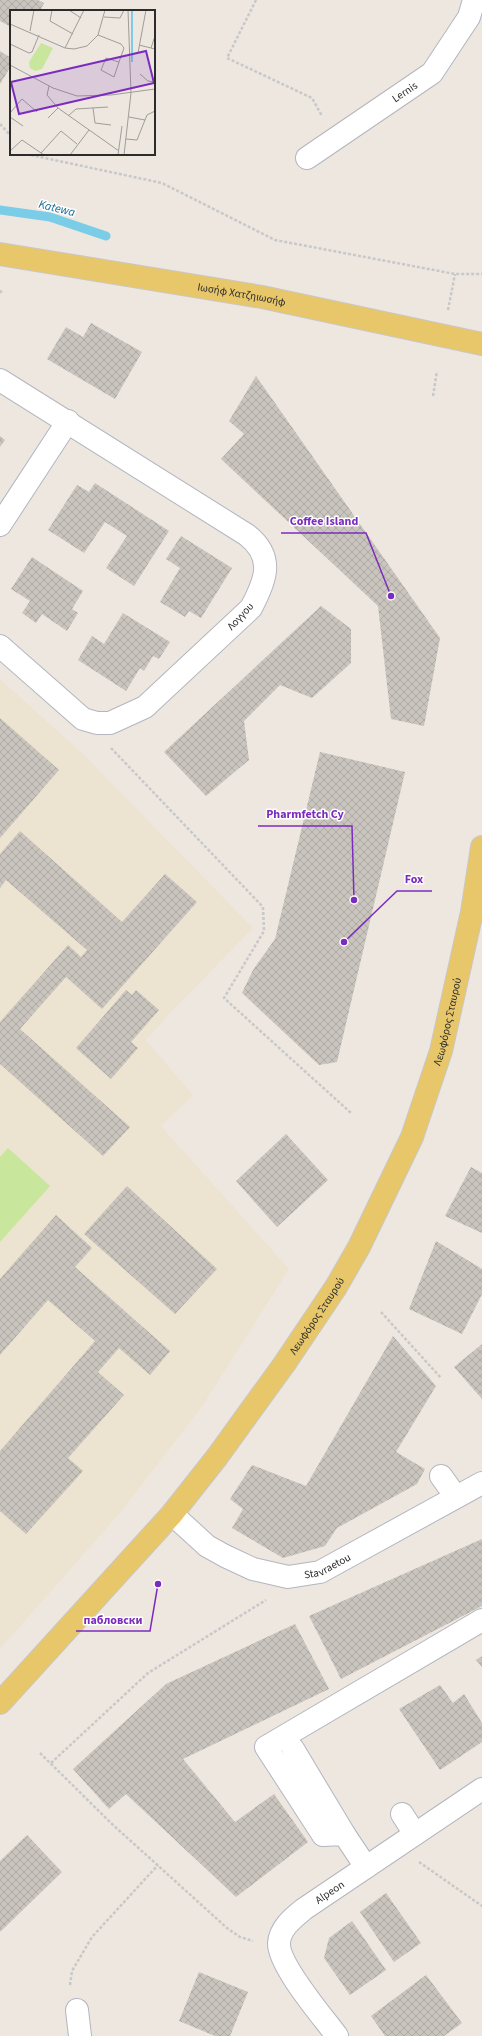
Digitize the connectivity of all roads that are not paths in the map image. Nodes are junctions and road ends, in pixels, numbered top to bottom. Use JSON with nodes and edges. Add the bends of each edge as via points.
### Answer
{"nodes":[{"id":1,"x":474,"y":0,"type":"edge"},
{"id":2,"x":307,"y":158,"type":"dead end"},
{"id":3,"x":0,"y":254,"type":"edge"},
{"id":4,"x":482,"y":344,"type":"edge"},
{"id":5,"x":0,"y":380,"type":"edge"},
{"id":6,"x":68,"y":421,"type":"junction"},
{"id":7,"x":0,"y":525,"type":"edge"},
{"id":8,"x":0,"y":646,"type":"edge"},
{"id":9,"x":482,"y":847,"type":"edge"},
{"id":10,"x":441,"y":1476,"type":"dead end"},
{"id":11,"x":482,"y":1483,"type":"edge"},
{"id":12,"x":456,"y":1497,"type":"junction"},
{"id":13,"x":172,"y":1514,"type":"junction"},
{"id":14,"x":482,"y":1620,"type":"edge"},
{"id":15,"x":0,"y":1703,"type":"edge"},
{"id":16,"x":293,"y":1749,"type":"dead end"},
{"id":17,"x":482,"y":1789,"type":"edge"},
{"id":18,"x":402,"y":1814,"type":"dead end"},
{"id":19,"x":344,"y":1834,"type":"junction"},
{"id":20,"x":415,"y":1834,"type":"junction"},
{"id":21,"x":366,"y":1867,"type":"junction"},
{"id":22,"x":77,"y":2010,"type":"road end"},
{"id":23,"x":80,"y":2036,"type":"edge"},
{"id":24,"x":337,"y":2036,"type":"edge"}],
"edges":[{"from":1,"to":2,"type":"street","name":"Lernis","via":[[469,17],[432,72]]},
{"from":3,"to":4,"type":"main road","name":"Ιωσήφ Χατζηιωσήφ","via":[[262,297]]},
{"from":5,"to":6,"type":"street","name":"Λογγου"},
{"from":6,"to":7,"type":"street"},
{"from":6,"to":8,"type":"street","name":"Λογγου","via":[[247,535],[264,553],[265,574],[252,608],[145,707],[110,723],[83,719]]},
{"from":9,"to":13,"type":"main road","name":"Λεωφόρος Σταυρού","via":[[472,912],[441,1052],[412,1137],[359,1247],[336,1287],[225,1447]]},
{"from":10,"to":12,"type":"street"},
{"from":11,"to":12,"type":"street","name":"Stavraetou"},
{"from":12,"to":13,"type":"street","name":"Stavraetou","via":[[320,1572],[288,1577],[271,1575],[225,1556],[207,1546]]},
{"from":13,"to":15,"type":"main road","name":"Λεωφόρος Σταυρού"},
{"from":14,"to":19,"type":"street","via":[[266,1747],[323,1835]]},
{"from":16,"to":19,"type":"street"},
{"from":17,"to":20,"type":"street","name":"Alpeon"},
{"from":18,"to":20,"type":"street"},
{"from":19,"to":21,"type":"street"},
{"from":20,"to":21,"type":"street","name":"Alpeon"},
{"from":21,"to":24,"type":"street","name":"Alpeon","via":[[295,1916],[287,1925],[279,1943],[280,1953],[288,1970]]},
{"from":22,"to":23,"type":"street"}]}
